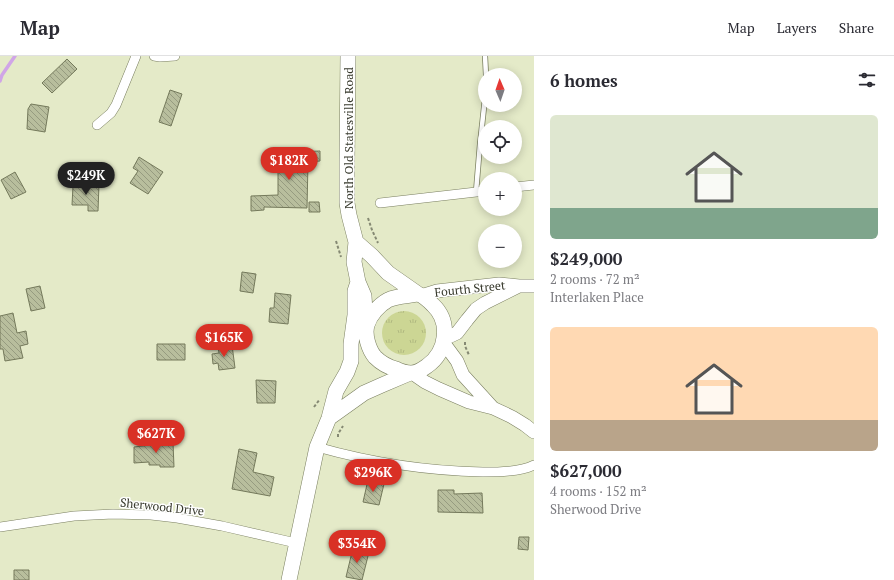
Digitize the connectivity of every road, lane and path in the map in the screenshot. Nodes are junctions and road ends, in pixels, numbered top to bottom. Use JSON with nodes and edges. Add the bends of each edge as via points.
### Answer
{"nodes":[{"id":1,"x":136,"y":56,"type":"edge"},
{"id":2,"x":154,"y":56,"type":"edge"},
{"id":3,"x":175,"y":56,"type":"edge"},
{"id":4,"x":348,"y":56,"type":"edge"},
{"id":5,"x":485,"y":56,"type":"edge"},
{"id":6,"x":486,"y":68,"type":"edge"},
{"id":7,"x":483,"y":112,"type":"edge"},
{"id":8,"x":96,"y":126,"type":"dead end"},
{"id":9,"x":481,"y":172,"type":"edge"},
{"id":10,"x":534,"y":185,"type":"edge"},
{"id":11,"x":522,"y":186,"type":"edge"},
{"id":12,"x":478,"y":191,"type":"edge"},
{"id":13,"x":380,"y":203,"type":"dead end"},
{"id":14,"x":368,"y":218,"type":"dead end"},
{"id":15,"x":336,"y":241,"type":"dead end"},
{"id":16,"x":356,"y":242,"type":"junction"},
{"id":17,"x":380,"y":246,"type":"dead end"},
{"id":18,"x":342,"y":259,"type":"dead end"},
{"id":19,"x":358,"y":282,"type":"junction"},
{"id":20,"x":519,"y":286,"type":"junction"},
{"id":21,"x":534,"y":286,"type":"edge"},
{"id":22,"x":420,"y":295,"type":"junction"},
{"id":23,"x":366,"y":330,"type":"junction"},
{"id":24,"x":444,"y":340,"type":"junction"},
{"id":25,"x":351,"y":361,"type":"junction"},
{"id":26,"x":411,"y":373,"type":"junction"},
{"id":27,"x":323,"y":394,"type":"dead end"},
{"id":28,"x":314,"y":407,"type":"dead end"},
{"id":29,"x":493,"y":408,"type":"junction"},
{"id":30,"x":329,"y":418,"type":"junction"},
{"id":31,"x":345,"y":423,"type":"dead end"},
{"id":32,"x":534,"y":432,"type":"edge"},
{"id":33,"x":338,"y":437,"type":"dead end"},
{"id":34,"x":317,"y":448,"type":"junction"},
{"id":35,"x":534,"y":466,"type":"edge"},
{"id":36,"x":0,"y":527,"type":"edge"},
{"id":37,"x":296,"y":543,"type":"junction"},
{"id":38,"x":288,"y":580,"type":"edge"}],
"edges":[{"from":1,"to":8,"type":"street","via":[[116,105]]},
{"from":2,"to":3,"type":"street"},
{"from":4,"to":16,"type":"main road","name":"North Old Statesville Road","via":[[347,203]]},
{"from":5,"to":6,"type":"lane"},
{"from":7,"to":9,"type":"lane"},
{"from":10,"to":11,"type":"street"},
{"from":12,"to":13,"type":"street"},
{"from":14,"to":17,"type":"path"},
{"from":15,"to":18,"type":"path"},
{"from":16,"to":19,"type":"main road","name":"North Old Statesville Road","via":[[354,262]]},
{"from":16,"to":22,"type":"main road","via":[[388,273]]},
{"from":19,"to":23,"type":"main road","name":"North Old Statesville Road","via":[[364,296]]},
{"from":19,"to":25,"type":"main road","name":"North Old Statesville Road","via":[[355,291]]},
{"from":20,"to":21,"type":"street","name":"Fourth Street"},
{"from":20,"to":22,"type":"street","name":"Fourth Street","via":[[499,284]]},
{"from":20,"to":24,"type":"street","name":"Fourth Street","via":[[485,302],[457,333]]},
{"from":22,"to":23,"type":"main road","via":[[387,301],[374,312]]},
{"from":22,"to":24,"type":"main road","via":[[441,315]]},
{"from":23,"to":25,"type":"main road","name":"North Old Statesville Road","via":[[358,356]]},
{"from":23,"to":26,"type":"main road","via":[[370,348],[379,360],[388,366]]},
{"from":24,"to":26,"type":"main road","via":[[436,359],[422,370]]},
{"from":24,"to":29,"type":"street","via":[[463,375]]},
{"from":25,"to":30,"type":"main road","name":"North Old Statesville Road","via":[[336,391]]},
{"from":26,"to":29,"type":"street","via":[[469,402]]},
{"from":26,"to":30,"type":"main road","via":[[364,393]]},
{"from":27,"to":28,"type":"path"},
{"from":29,"to":32,"type":"street"},
{"from":30,"to":34,"type":"main road","name":"North Old Statesville Road"},
{"from":31,"to":33,"type":"path"},
{"from":34,"to":35,"type":"street","via":[[428,469],[509,472]]},
{"from":34,"to":37,"type":"main road","name":"North Old Statesville Road"},
{"from":36,"to":37,"type":"street","name":"Sherwood Drive","via":[[74,516],[151,515],[222,526]]},
{"from":37,"to":38,"type":"main road","name":"North Old Statesville Road"}]}
